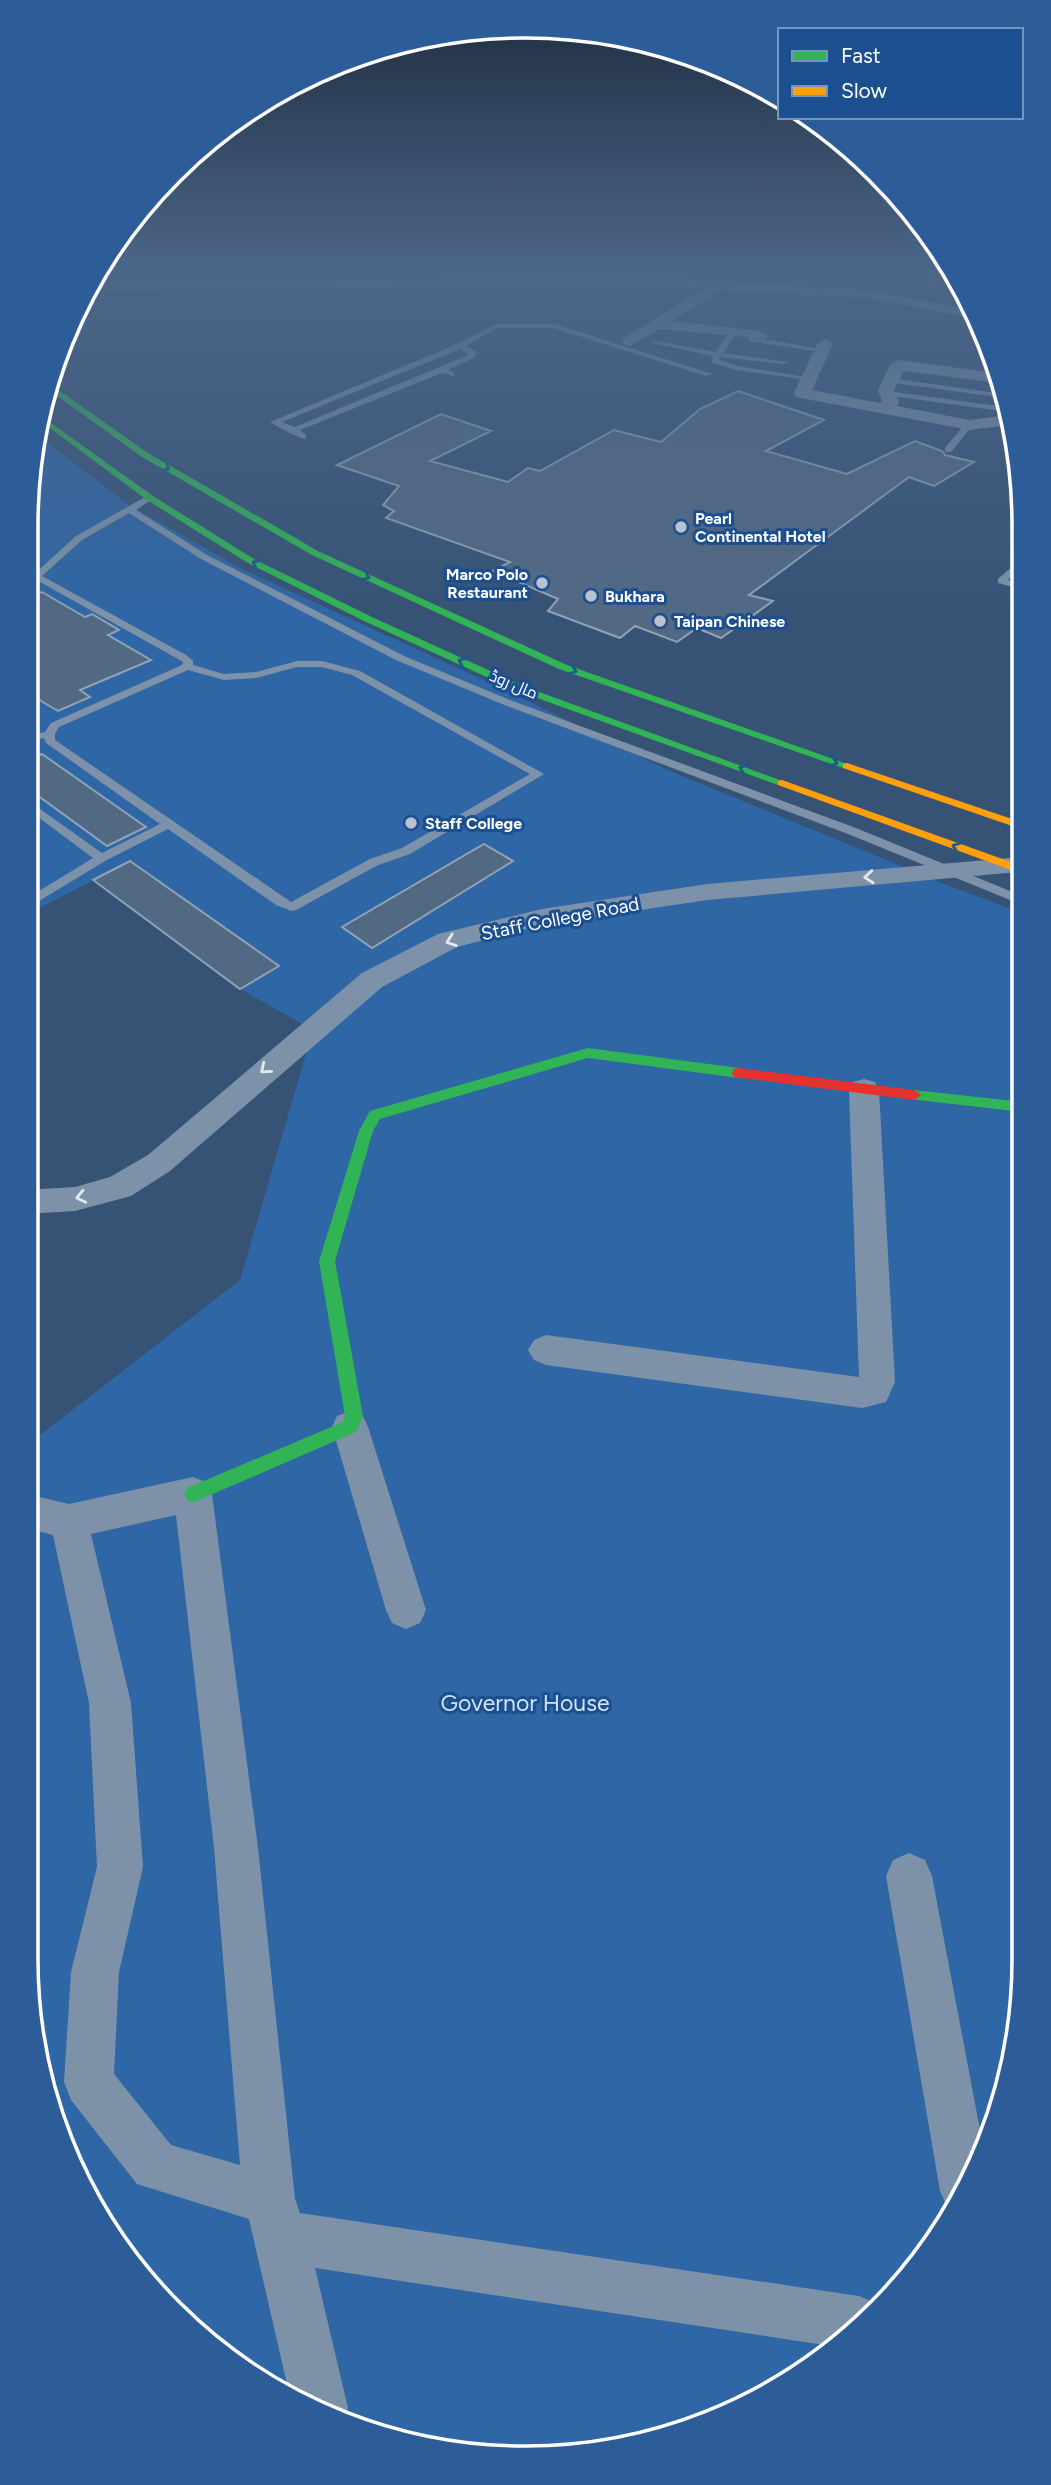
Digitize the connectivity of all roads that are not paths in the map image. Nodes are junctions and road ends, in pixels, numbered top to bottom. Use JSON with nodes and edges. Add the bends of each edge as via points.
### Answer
{"nodes":[{"id":1,"x":344,"y":384,"type":"edge"},
{"id":2,"x":367,"y":384,"type":"edge"},
{"id":3,"x":415,"y":384,"type":"edge"},
{"id":4,"x":806,"y":384,"type":"edge"},
{"id":5,"x":891,"y":384,"type":"edge"},
{"id":6,"x":57,"y":392,"type":"edge"},
{"id":7,"x":887,"y":394,"type":"junction"},
{"id":8,"x":995,"y":396,"type":"edge"},
{"id":9,"x":998,"y":409,"type":"edge"},
{"id":10,"x":274,"y":411,"type":"dead end"},
{"id":11,"x":1001,"y":421,"type":"edge"},
{"id":12,"x":49,"y":424,"type":"edge"},
{"id":13,"x":969,"y":425,"type":"junction"},
{"id":14,"x":294,"y":430,"type":"junction"},
{"id":15,"x":303,"y":437,"type":"dead end"},
{"id":16,"x":948,"y":450,"type":"dead end"},
{"id":17,"x":150,"y":498,"type":"junction"},
{"id":18,"x":129,"y":509,"type":"junction"},
{"id":19,"x":1012,"y":571,"type":"edge"},
{"id":20,"x":38,"y":572,"type":"edge"},
{"id":21,"x":38,"y":582,"type":"edge"},
{"id":22,"x":1012,"y":584,"type":"edge"},
{"id":23,"x":187,"y":667,"type":"junction"},
{"id":24,"x":49,"y":734,"type":"junction"},
{"id":25,"x":38,"y":736,"type":"edge"},
{"id":26,"x":38,"y":811,"type":"edge"},
{"id":27,"x":1012,"y":823,"type":"edge"},
{"id":28,"x":169,"y":824,"type":"junction"},
{"id":29,"x":101,"y":858,"type":"junction"},
{"id":30,"x":1012,"y":867,"type":"edge"},
{"id":31,"x":1012,"y":868,"type":"edge"},
{"id":32,"x":946,"y":871,"type":"junction"},
{"id":33,"x":38,"y":897,"type":"edge"},
{"id":34,"x":1012,"y":897,"type":"edge"},
{"id":35,"x":864,"y":1090,"type":"junction"},
{"id":36,"x":1012,"y":1106,"type":"edge"},
{"id":37,"x":38,"y":1201,"type":"edge"},
{"id":38,"x":546,"y":1350,"type":"dead end"},
{"id":39,"x":350,"y":1427,"type":"junction"},
{"id":40,"x":193,"y":1494,"type":"junction"},
{"id":41,"x":38,"y":1514,"type":"edge"},
{"id":42,"x":69,"y":1521,"type":"junction"},
{"id":43,"x":406,"y":1610,"type":"dead end"},
{"id":44,"x":909,"y":1876,"type":"dead end"},
{"id":45,"x":963,"y":2173,"type":"edge"},
{"id":46,"x":275,"y":2218,"type":"junction"},
{"id":47,"x":852,"y":2322,"type":"edge"},
{"id":48,"x":318,"y":2400,"type":"edge"}],
"edges":[{"from":1,"to":10,"type":"lane"},
{"from":2,"to":14,"type":"lane","via":[[274,422]]},
{"from":3,"to":14,"type":"lane"},
{"from":4,"to":7,"type":"street","via":[[802,393]]},
{"from":5,"to":7,"type":"street"},
{"from":6,"to":27,"type":"main road","name":"مال روڈ","one_way":true,"via":[[145,455],[315,553],[564,667]]},
{"from":7,"to":8,"type":"lane"},
{"from":7,"to":9,"type":"lane"},
{"from":7,"to":13,"type":"street"},
{"from":11,"to":13,"type":"street"},
{"from":12,"to":17,"type":"main road","name":"مال روڈ"},
{"from":13,"to":16,"type":"lane"},
{"from":14,"to":15,"type":"lane"},
{"from":17,"to":18,"type":"lane"},
{"from":30,"to":17,"type":"main road","name":"مال روڈ","one_way":true,"via":[[519,688],[251,561]]},
{"from":18,"to":20,"type":"lane","via":[[79,538]]},
{"from":18,"to":32,"type":"lane","via":[[204,557],[400,658]]},
{"from":19,"to":22,"type":"lane","via":[[1001,581]]},
{"from":21,"to":23,"type":"lane","via":[[182,657]]},
{"from":23,"to":24,"type":"lane","via":[[55,725]]},
{"from":23,"to":28,"type":"lane","via":[[224,677],[256,675],[297,664],[322,664],[356,673],[538,774],[406,851],[374,862],[292,907]]},
{"from":24,"to":25,"type":"lane"},
{"from":24,"to":28,"type":"lane","via":[[50,741]]},
{"from":26,"to":29,"type":"lane"},
{"from":28,"to":29,"type":"lane"},
{"from":29,"to":33,"type":"lane"},
{"from":31,"to":32,"type":"street","name":"Staff College Road"},
{"from":32,"to":34,"type":"lane"},
{"from":32,"to":37,"type":"street","name":"Staff College Road","one_way":true,"via":[[707,892],[542,917],[448,940],[373,980],[159,1163],[120,1186],[75,1199]]},
{"from":35,"to":36,"type":"main road"},
{"from":35,"to":38,"type":"street","via":[[877,1382],[873,1391]]},
{"from":35,"to":39,"type":"main road","via":[[588,1053],[375,1115],[366,1131],[327,1261],[354,1416]]},
{"from":39,"to":40,"type":"main road"},
{"from":39,"to":43,"type":"street"},
{"from":40,"to":42,"type":"street"},
{"from":40,"to":46,"type":"street"},
{"from":41,"to":42,"type":"street"},
{"from":42,"to":46,"type":"street","via":[[110,1703],[120,1867],[95,1972],[89,2082],[155,2166]]},
{"from":44,"to":45,"type":"street"},
{"from":46,"to":47,"type":"street"},
{"from":46,"to":48,"type":"street"}]}
